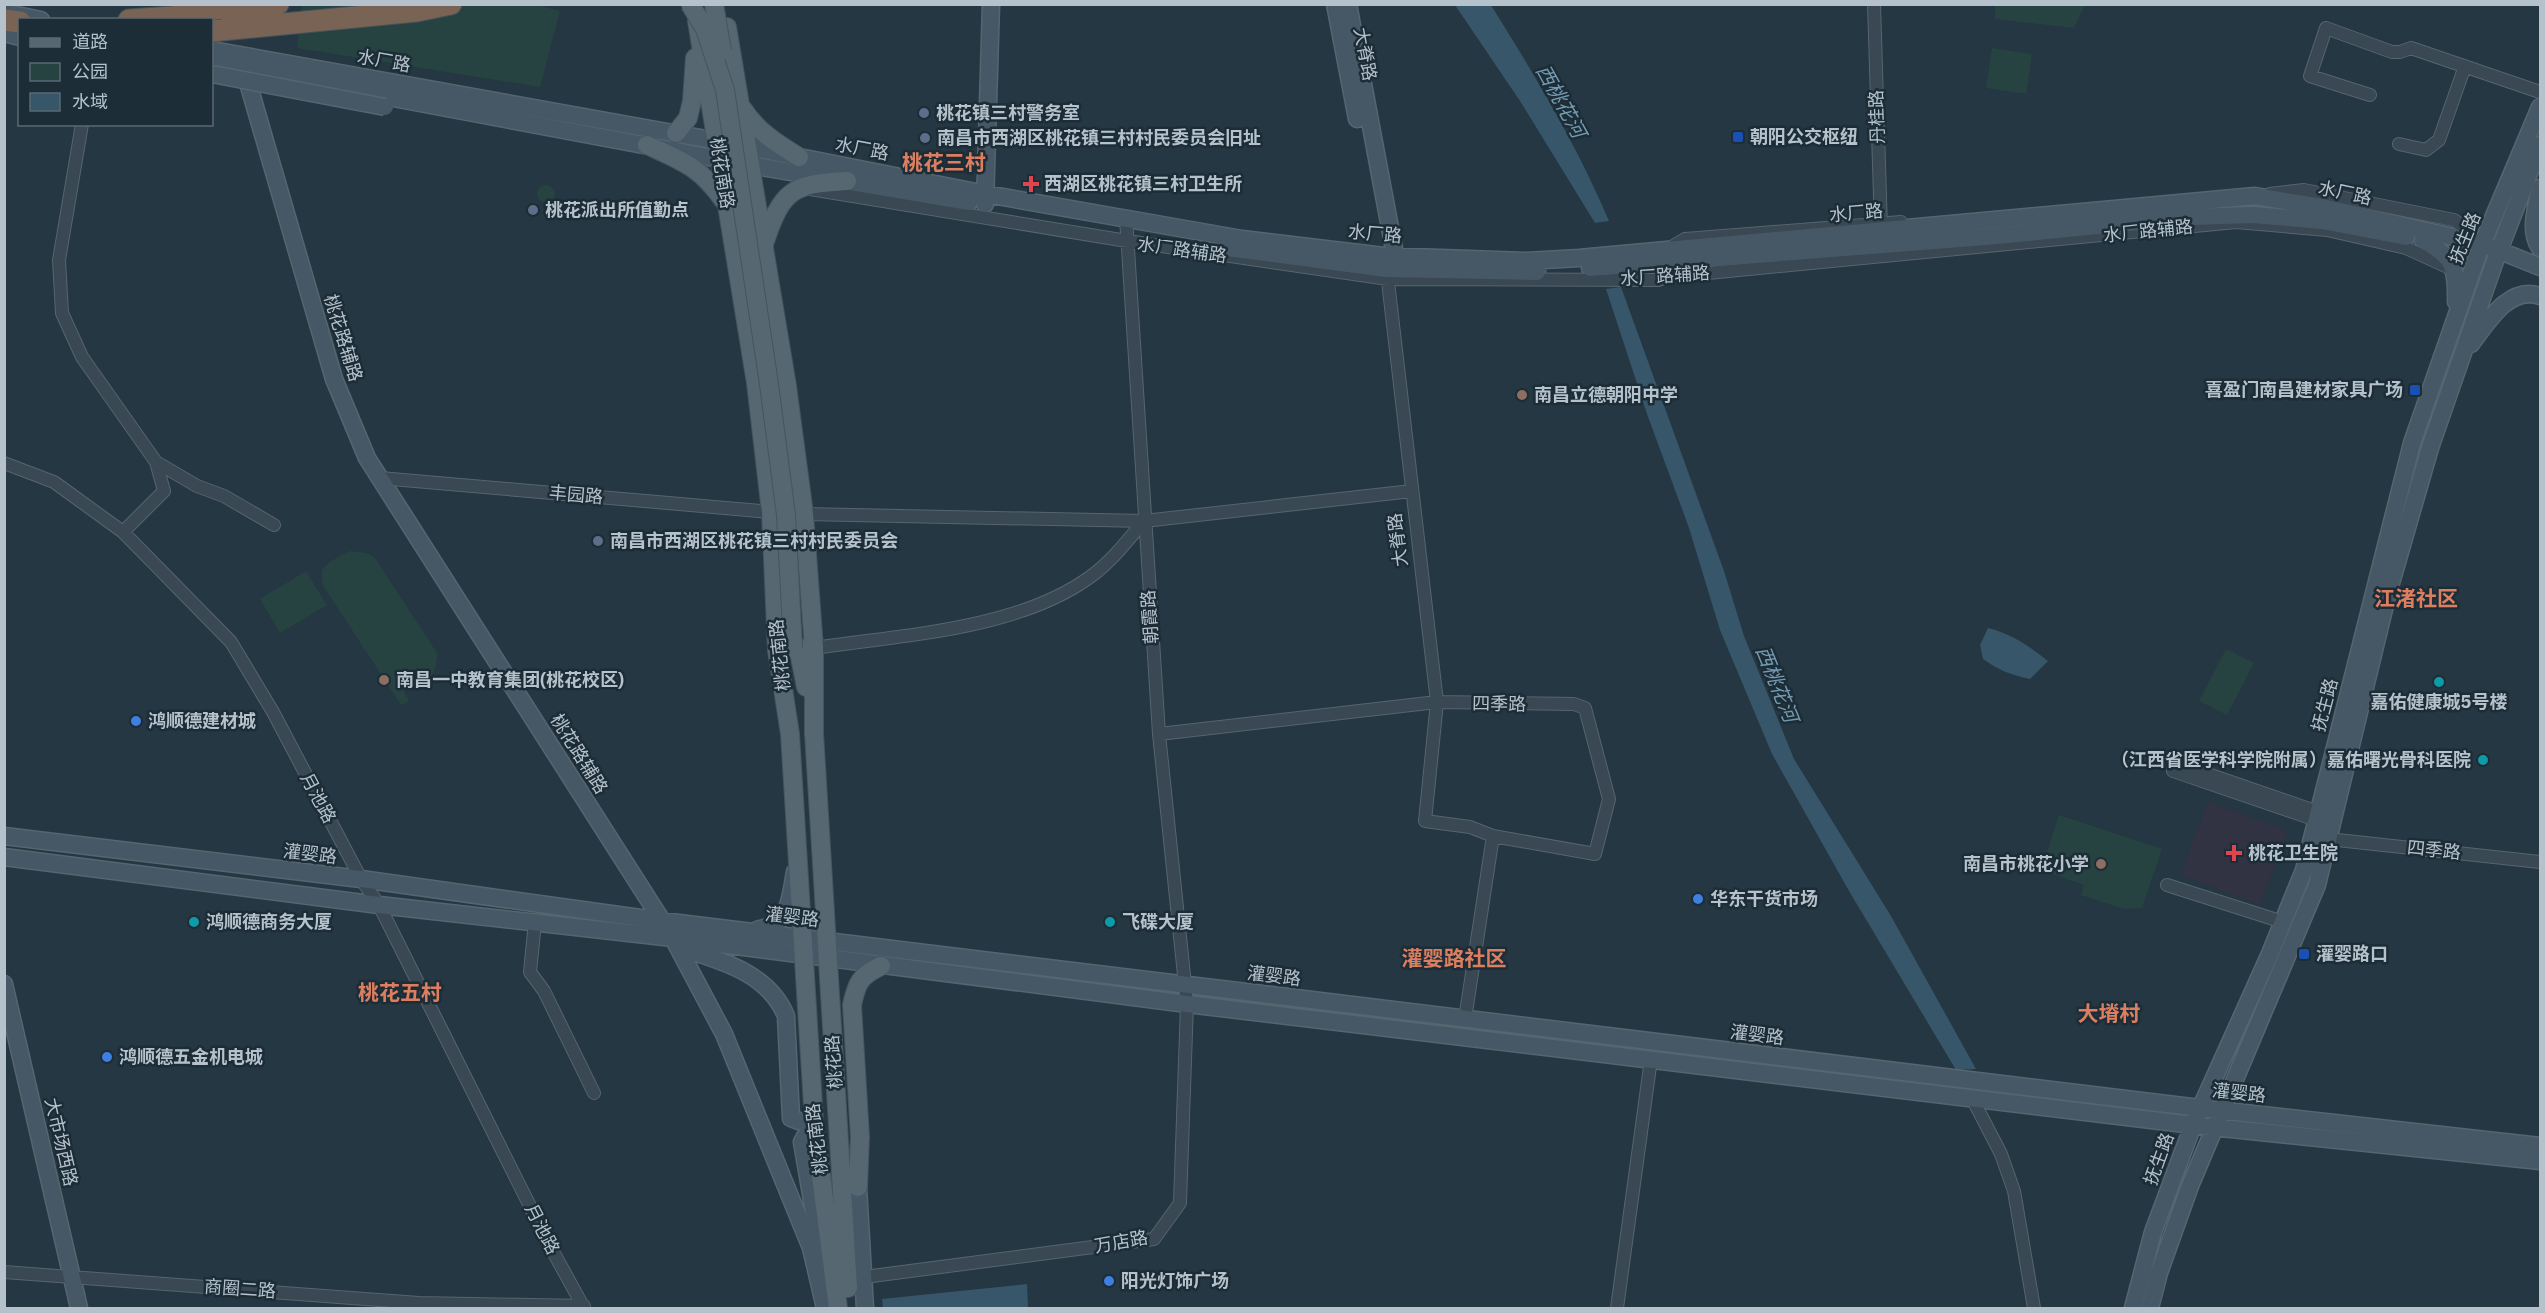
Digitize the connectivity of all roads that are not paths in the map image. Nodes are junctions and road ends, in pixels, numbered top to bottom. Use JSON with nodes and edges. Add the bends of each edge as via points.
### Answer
{"nodes":[{"id":1,"x":242,"y":4,"type":"edge"},
{"id":2,"x":278,"y":4,"type":"edge"},
{"id":3,"x":452,"y":4,"type":"edge"},
{"id":4,"x":692,"y":4,"type":"edge"},
{"id":5,"x":714,"y":4,"type":"edge"},
{"id":6,"x":723,"y":4,"type":"edge"},
{"id":7,"x":991,"y":4,"type":"edge"},
{"id":8,"x":1335,"y":4,"type":"edge"},
{"id":9,"x":1348,"y":4,"type":"edge"},
{"id":10,"x":1874,"y":4,"type":"edge"},
{"id":11,"x":4,"y":12,"type":"edge"},
{"id":12,"x":172,"y":17,"type":"junction"},
{"id":13,"x":32,"y":18,"type":"edge"},
{"id":14,"x":158,"y":18,"type":"edge"},
{"id":15,"x":698,"y":26,"type":"junction"},
{"id":16,"x":213,"y":31,"type":"edge"},
{"id":17,"x":213,"y":50,"type":"edge"},
{"id":18,"x":242,"y":62,"type":"junction"},
{"id":19,"x":213,"y":64,"type":"edge"},
{"id":20,"x":2466,"y":66,"type":"junction"},
{"id":21,"x":213,"y":74,"type":"edge"},
{"id":22,"x":2541,"y":92,"type":"edge"},
{"id":23,"x":2370,"y":95,"type":"dead end"},
{"id":24,"x":739,"y":103,"type":"junction"},
{"id":25,"x":447,"y":107,"type":"junction"},
{"id":26,"x":2541,"y":107,"type":"edge"},
{"id":27,"x":82,"y":126,"type":"edge"},
{"id":28,"x":676,"y":133,"type":"junction"},
{"id":29,"x":717,"y":140,"type":"junction"},
{"id":30,"x":2399,"y":144,"type":"dead end"},
{"id":31,"x":2541,"y":145,"type":"edge"},
{"id":32,"x":647,"y":146,"type":"junction"},
{"id":33,"x":746,"y":146,"type":"junction"},
{"id":34,"x":799,"y":157,"type":"junction"},
{"id":35,"x":720,"y":159,"type":"junction"},
{"id":36,"x":750,"y":165,"type":"junction"},
{"id":37,"x":847,"y":181,"type":"junction"},
{"id":38,"x":800,"y":187,"type":"junction"},
{"id":39,"x":2541,"y":188,"type":"edge"},
{"id":40,"x":986,"y":196,"type":"junction"},
{"id":41,"x":727,"y":206,"type":"junction"},
{"id":42,"x":1881,"y":226,"type":"junction"},
{"id":43,"x":2537,"y":229,"type":"edge"},
{"id":44,"x":1127,"y":230,"type":"junction"},
{"id":45,"x":2423,"y":240,"type":"junction"},
{"id":46,"x":2472,"y":242,"type":"junction"},
{"id":47,"x":763,"y":246,"type":"junction"},
{"id":48,"x":2541,"y":248,"type":"edge"},
{"id":49,"x":2497,"y":255,"type":"junction"},
{"id":50,"x":1390,"y":266,"type":"junction"},
{"id":51,"x":2541,"y":267,"type":"edge"},
{"id":52,"x":2455,"y":271,"type":"junction"},
{"id":53,"x":2541,"y":280,"type":"edge"},
{"id":54,"x":2541,"y":296,"type":"edge"},
{"id":55,"x":2456,"y":318,"type":"junction"},
{"id":56,"x":2462,"y":357,"type":"junction"},
{"id":57,"x":156,"y":462,"type":"junction"},
{"id":58,"x":6,"y":464,"type":"edge"},
{"id":59,"x":380,"y":478,"type":"junction"},
{"id":60,"x":1412,"y":491,"type":"junction"},
{"id":61,"x":771,"y":512,"type":"junction"},
{"id":62,"x":804,"y":514,"type":"junction"},
{"id":63,"x":1144,"y":520,"type":"junction"},
{"id":64,"x":274,"y":525,"type":"dead end"},
{"id":65,"x":123,"y":532,"type":"junction"},
{"id":66,"x":802,"y":648,"type":"junction"},
{"id":67,"x":1437,"y":702,"type":"junction"},
{"id":68,"x":1159,"y":734,"type":"junction"},
{"id":69,"x":790,"y":735,"type":"junction"},
{"id":70,"x":2317,"y":816,"type":"junction"},
{"id":71,"x":4,"y":836,"type":"edge"},
{"id":72,"x":1493,"y":836,"type":"junction"},
{"id":73,"x":2328,"y":839,"type":"junction"},
{"id":74,"x":4,"y":857,"type":"edge"},
{"id":75,"x":798,"y":857,"type":"junction"},
{"id":76,"x":2541,"y":862,"type":"edge"},
{"id":77,"x":361,"y":879,"type":"junction"},
{"id":78,"x":2167,"y":885,"type":"dead end"},
{"id":79,"x":379,"y":905,"type":"junction"},
{"id":80,"x":662,"y":921,"type":"junction"},
{"id":81,"x":535,"y":922,"type":"junction"},
{"id":82,"x":2283,"y":922,"type":"junction"},
{"id":83,"x":751,"y":932,"type":"junction"},
{"id":84,"x":675,"y":943,"type":"junction"},
{"id":85,"x":803,"y":947,"type":"junction"},
{"id":86,"x":827,"y":950,"type":"junction"},
{"id":87,"x":881,"y":966,"type":"junction"},
{"id":88,"x":4,"y":984,"type":"edge"},
{"id":89,"x":1186,"y":985,"type":"junction"},
{"id":90,"x":1187,"y":1004,"type":"junction"},
{"id":91,"x":1466,"y":1019,"type":"junction"},
{"id":92,"x":1650,"y":1059,"type":"junction"},
{"id":93,"x":594,"y":1093,"type":"dead end"},
{"id":94,"x":1972,"y":1098,"type":"junction"},
{"id":95,"x":2200,"y":1108,"type":"junction"},
{"id":96,"x":2221,"y":1110,"type":"junction"},
{"id":97,"x":807,"y":1121,"type":"junction"},
{"id":98,"x":2193,"y":1125,"type":"junction"},
{"id":99,"x":2214,"y":1127,"type":"junction"},
{"id":100,"x":2541,"y":1146,"type":"edge"},
{"id":101,"x":839,"y":1154,"type":"junction"},
{"id":102,"x":2541,"y":1161,"type":"edge"},
{"id":103,"x":858,"y":1187,"type":"junction"},
{"id":104,"x":810,"y":1189,"type":"junction"},
{"id":105,"x":788,"y":1192,"type":"junction"},
{"id":106,"x":4,"y":1272,"type":"edge"},
{"id":107,"x":72,"y":1276,"type":"junction"},
{"id":108,"x":855,"y":1278,"type":"junction"},
{"id":109,"x":584,"y":1307,"type":"edge"},
{"id":110,"x":79,"y":1308,"type":"edge"},
{"id":111,"x":828,"y":1308,"type":"edge"},
{"id":112,"x":849,"y":1308,"type":"edge"},
{"id":113,"x":865,"y":1308,"type":"edge"},
{"id":114,"x":1617,"y":1308,"type":"edge"},
{"id":115,"x":2034,"y":1308,"type":"edge"},
{"id":116,"x":2133,"y":1308,"type":"edge"},
{"id":117,"x":2150,"y":1308,"type":"edge"}],
"edges":[{"from":1,"to":12,"type":"highway"},
{"from":2,"to":12,"type":"highway"},
{"from":3,"to":16,"type":"highway","via":[[417,11]]},
{"from":4,"to":15,"type":"main road","name":"桃花南路"},
{"from":4,"to":66,"type":"main road","bridge":true,"via":[[705,29],[725,90],[769,384]]},
{"from":5,"to":66,"type":"main road","bridge":true,"via":[[775,385]]},
{"from":6,"to":24,"type":"main road","name":"桃花南路"},
{"from":7,"to":40,"type":"main road"},
{"from":8,"to":50,"type":"main road","name":"大脊路"},
{"from":9,"to":50,"type":"main road","name":"大脊路"},
{"from":10,"to":42,"type":"street","name":"丹桂路"},
{"from":11,"to":13,"type":"main road"},
{"from":12,"to":14,"type":"highway"},
{"from":15,"to":28,"type":"main road","via":[[692,101],[688,118]]},
{"from":15,"to":29,"type":"main road","name":"桃花南路"},
{"from":17,"to":18,"type":"main road","name":"水厂路"},
{"from":18,"to":19,"type":"main road","name":"水厂路"},
{"from":18,"to":25,"type":"main road","name":"水厂路"},
{"from":18,"to":28,"type":"main road","name":"水厂路"},
{"from":18,"to":59,"type":"main road","name":"桃花路辅路","via":[[334,379],[367,458]]},
{"from":20,"to":22,"type":"street"},
{"from":20,"to":23,"type":"street","via":[[2411,48],[2392,52],[2326,28],[2310,76]]},
{"from":20,"to":30,"type":"street","via":[[2439,140],[2426,150]]},
{"from":21,"to":25,"type":"main road","bridge":true,"via":[[385,107],[418,111]]},
{"from":24,"to":33,"type":"main road","name":"桃花南路"},
{"from":24,"to":34,"type":"main road","via":[[752,124]]},
{"from":25,"to":32,"type":"main road","name":"水厂路"},
{"from":26,"to":46,"type":"main road","name":"抚生路","via":[[2490,226]]},
{"from":27,"to":57,"type":"street","via":[[59,260],[62,313],[82,357]]},
{"from":28,"to":29,"type":"main road","name":"水厂路"},
{"from":29,"to":33,"type":"main road","name":"水厂路"},
{"from":29,"to":35,"type":"main road","name":"桃花南路"},
{"from":31,"to":49,"type":"main road","name":"抚生路"},
{"from":32,"to":35,"type":"main road","name":"水厂路"},
{"from":32,"to":41,"type":"main road","via":[[690,164],[708,179]]},
{"from":33,"to":34,"type":"main road","name":"水厂路"},
{"from":33,"to":36,"type":"main road","name":"桃花南路"},
{"from":34,"to":40,"type":"main road","name":"水厂路"},
{"from":35,"to":36,"type":"main road","name":"水厂路"},
{"from":35,"to":41,"type":"main road","name":"桃花南路"},
{"from":36,"to":37,"type":"main road","name":"水厂路"},
{"from":36,"to":47,"type":"main road","name":"桃花南路"},
{"from":37,"to":38,"type":"main road"},
{"from":37,"to":40,"type":"main road","name":"水厂路"},
{"from":38,"to":44,"type":"street","name":"水厂路辅路"},
{"from":38,"to":47,"type":"main road","via":[[776,213]]},
{"from":39,"to":43,"type":"main road"},
{"from":40,"to":44,"type":"main road","name":"水厂路"},
{"from":40,"to":50,"type":"street","name":"水厂路辅路","via":[[1344,246]]},
{"from":41,"to":61,"type":"main road","name":"桃花南路","via":[[756,382]]},
{"from":42,"to":46,"type":"main road","name":"水厂路","via":[[2255,196],[2322,207]]},
{"from":42,"to":50,"type":"main road","name":"水厂路","via":[[1666,250]]},
{"from":43,"to":48,"type":"main road","via":[[2536,242]]},
{"from":44,"to":50,"type":"main road","name":"水厂路","via":[[1242,251]]},
{"from":44,"to":63,"type":"street","name":"朝霞路"},
{"from":45,"to":46,"type":"main road","name":"水厂路"},
{"from":45,"to":50,"type":"main road","name":"水厂路","via":[[2322,221],[2253,214],[1539,272]]},
{"from":45,"to":52,"type":"main road","via":[[2442,251]]},
{"from":46,"to":49,"type":"main road","name":"水厂路"},
{"from":46,"to":55,"type":"main road","name":"抚生路"},
{"from":47,"to":62,"type":"main road","name":"桃花南路"},
{"from":49,"to":51,"type":"main road","name":"水厂路"},
{"from":49,"to":53,"type":"main road","name":"水厂路"},
{"from":49,"to":56,"type":"main road","name":"抚生路"},
{"from":50,"to":52,"type":"street","name":"水厂路辅路","via":[[1658,280],[1685,271],[1698,274],[2236,222],[2327,230],[2406,248]]},
{"from":50,"to":60,"type":"street","name":"大脊路"},
{"from":52,"to":55,"type":"main road"},
{"from":54,"to":56,"type":"main road","via":[[2527,295],[2508,301],[2495,312]]},
{"from":55,"to":70,"type":"main road","name":"抚生路","via":[[2412,443]]},
{"from":56,"to":73,"type":"main road","name":"抚生路","via":[[2430,448],[2387,597]]},
{"from":57,"to":64,"type":"street"},
{"from":57,"to":65,"type":"street","via":[[164,490]]},
{"from":58,"to":65,"type":"street","name":"月池路","via":[[54,483]]},
{"from":59,"to":61,"type":"street","name":"丰园路"},
{"from":59,"to":80,"type":"main road","name":"桃花路辅路"},
{"from":60,"to":63,"type":"street"},
{"from":60,"to":67,"type":"street","name":"大脊路"},
{"from":61,"to":69,"type":"main road","name":"桃花南路","via":[[777,651]]},
{"from":62,"to":63,"type":"street"},
{"from":62,"to":66,"type":"main road","name":"桃花南路"},
{"from":63,"to":66,"type":"street","via":[[1116,554],[1091,576],[1035,606],[915,635]]},
{"from":63,"to":68,"type":"street","name":"朝霞路"},
{"from":65,"to":77,"type":"street","name":"月池路","via":[[231,642],[273,712]]},
{"from":66,"to":69,"type":"main road"},
{"from":66,"to":86,"type":"main road","via":[[814,733]]},
{"from":67,"to":68,"type":"street","name":"四季路"},
{"from":67,"to":72,"type":"street","name":"大脊路","via":[[1425,821],[1470,827]]},
{"from":67,"to":72,"type":"street","name":"四季路","via":[[1585,708],[1609,799],[1595,854]]},
{"from":68,"to":89,"type":"street","name":"朝霞路"},
{"from":69,"to":75,"type":"main road","name":"桃花南路"},
{"from":70,"to":70,"type":"street","via":[[2173,771],[2176,763]]},
{"from":70,"to":82,"type":"main road","name":"抚生路","via":[[2304,870]]},
{"from":71,"to":77,"type":"main road","name":"灌婴路"},
{"from":72,"to":91,"type":"street"},
{"from":73,"to":76,"type":"street","name":"四季路"},
{"from":73,"to":96,"type":"main road","name":"抚生路","via":[[2317,885]]},
{"from":74,"to":79,"type":"main road","name":"灌婴路"},
{"from":75,"to":83,"type":"main road","via":[[792,892],[781,918],[776,924]]},
{"from":75,"to":85,"type":"main road","name":"桃花南路"},
{"from":77,"to":79,"type":"street","name":"月池路"},
{"from":77,"to":80,"type":"main road","name":"灌婴路"},
{"from":78,"to":82,"type":"street"},
{"from":79,"to":81,"type":"main road","name":"灌婴路"},
{"from":79,"to":109,"type":"street","name":"月池路"},
{"from":80,"to":83,"type":"main road","name":"灌婴路"},
{"from":80,"to":84,"type":"main road","name":"桃花路辅路"},
{"from":81,"to":84,"type":"main road","name":"灌婴路"},
{"from":81,"to":93,"type":"street","via":[[530,972],[544,991]]},
{"from":82,"to":95,"type":"main road","name":"抚生路"},
{"from":83,"to":85,"type":"main road","name":"灌婴路"},
{"from":84,"to":85,"type":"main road","name":"灌婴路"},
{"from":84,"to":97,"type":"main road","via":[[730,963],[755,978],[780,1002],[786,1016],[791,1118]]},
{"from":84,"to":105,"type":"main road","name":"桃花路辅路","via":[[724,1034]]},
{"from":85,"to":86,"type":"main road","name":"灌婴路"},
{"from":85,"to":97,"type":"main road","name":"桃花南路"},
{"from":86,"to":87,"type":"main road","name":"灌婴路"},
{"from":86,"to":89,"type":"main road","name":"灌婴路"},
{"from":86,"to":101,"type":"main road","name":"桃花路"},
{"from":87,"to":90,"type":"main road","name":"灌婴路"},
{"from":87,"to":103,"type":"main road","via":[[863,974],[852,1005],[860,1137]]},
{"from":88,"to":107,"type":"main road","name":"大市场西路"},
{"from":89,"to":90,"type":"street","name":"朝霞路"},
{"from":89,"to":91,"type":"main road","name":"灌婴路"},
{"from":90,"to":92,"type":"main road","name":"灌婴路"},
{"from":90,"to":108,"type":"street","name":"万店路","via":[[1180,1203],[1154,1239]]},
{"from":91,"to":95,"type":"main road","name":"灌婴路"},
{"from":92,"to":94,"type":"main road","name":"灌婴路"},
{"from":92,"to":114,"type":"street"},
{"from":94,"to":98,"type":"main road","name":"灌婴路"},
{"from":94,"to":115,"type":"street","via":[[2001,1154],[2014,1191]]},
{"from":95,"to":96,"type":"main road","name":"灌婴路"},
{"from":95,"to":98,"type":"main road","name":"抚生路"},
{"from":96,"to":99,"type":"main road","name":"抚生路"},
{"from":96,"to":100,"type":"main road","name":"灌婴路"},
{"from":97,"to":104,"type":"main road","via":[[802,1142]]},
{"from":97,"to":111,"type":"main road","name":"桃花南路"},
{"from":98,"to":99,"type":"main road","name":"灌婴路"},
{"from":98,"to":116,"type":"main road","name":"抚生路","via":[[2153,1232]]},
{"from":99,"to":102,"type":"main road","name":"灌婴路"},
{"from":99,"to":117,"type":"main road","name":"抚生路","via":[[2159,1273]]},
{"from":101,"to":103,"type":"main road"},
{"from":101,"to":108,"type":"main road","name":"桃花路"},
{"from":103,"to":108,"type":"main road"},
{"from":104,"to":105,"type":"street"},
{"from":104,"to":111,"type":"main road"},
{"from":105,"to":111,"type":"main road","name":"桃花路辅路","via":[[811,1248]]},
{"from":106,"to":107,"type":"street","name":"商圈二路"},
{"from":107,"to":109,"type":"street","name":"商圈二路","via":[[419,1303]]},
{"from":107,"to":110,"type":"main road","name":"大市场西路"},
{"from":108,"to":112,"type":"main road","name":"桃花路"},
{"from":108,"to":113,"type":"main road"}]}
